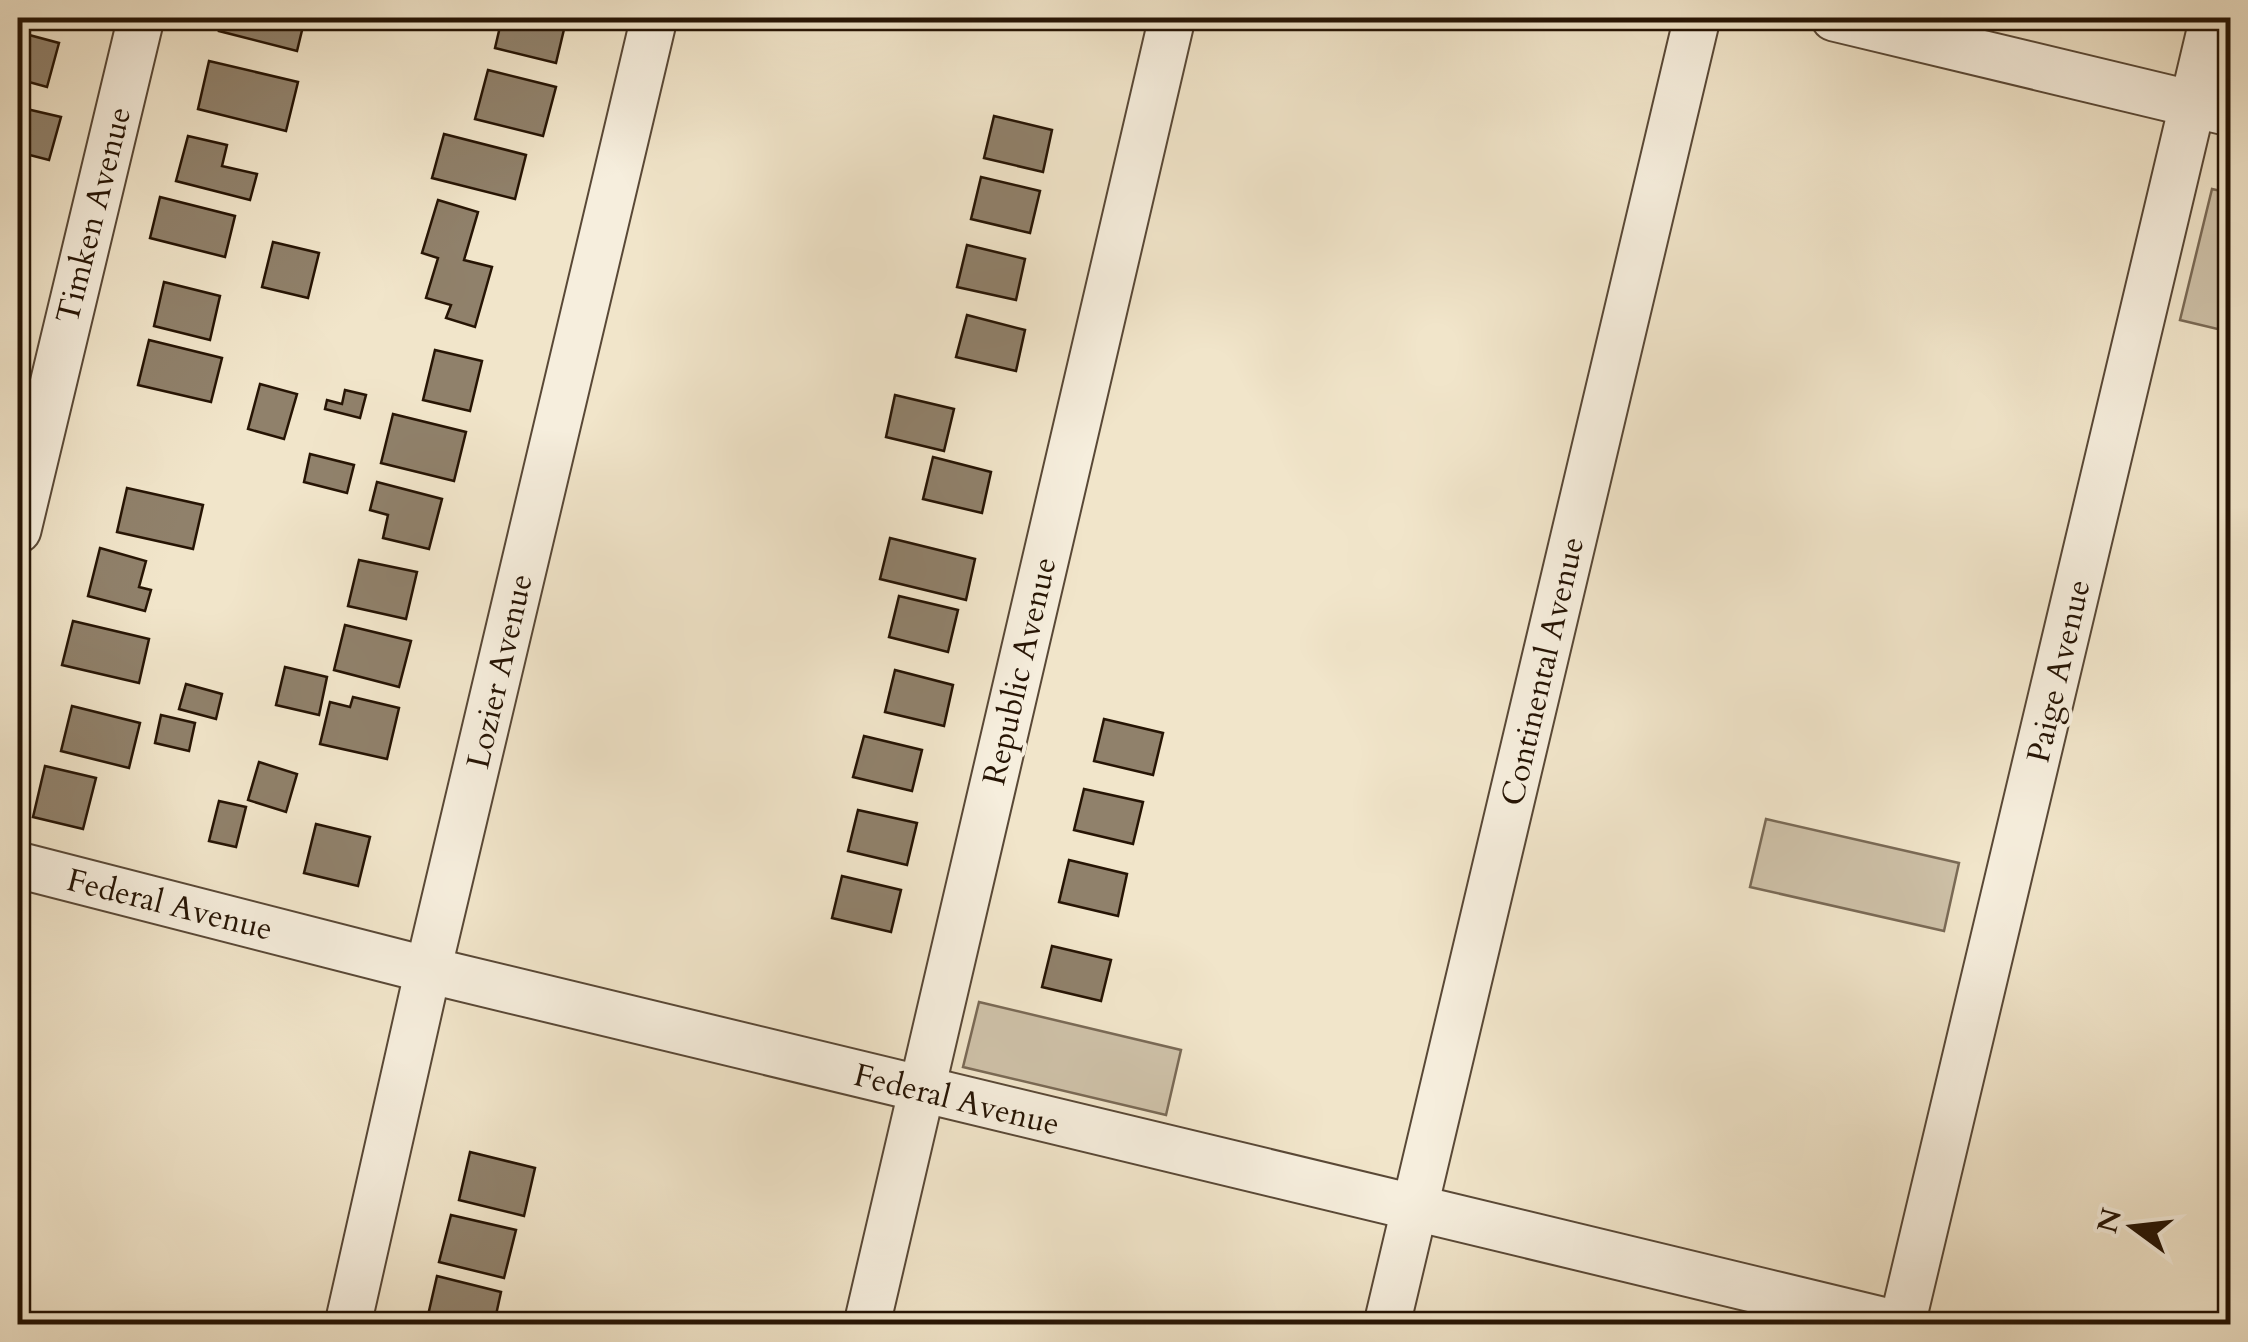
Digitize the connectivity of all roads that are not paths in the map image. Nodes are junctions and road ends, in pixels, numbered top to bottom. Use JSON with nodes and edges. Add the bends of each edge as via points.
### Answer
{"nodes":[{"id":1,"x":141,"y":18,"type":"edge"},
{"id":2,"x":654,"y":18,"type":"edge"},
{"id":3,"x":1172,"y":18,"type":"edge"},
{"id":4,"x":1697,"y":18,"type":"edge"},
{"id":5,"x":1834,"y":18,"type":"edge"},
{"id":6,"x":2213,"y":18,"type":"edge"},
{"id":7,"x":2212,"y":108,"type":"edge"},
{"id":8,"x":18,"y":530,"type":"edge"},
{"id":9,"x":18,"y":865,"type":"edge"},
{"id":10,"x":428,"y":970,"type":"junction"},
{"id":11,"x":920,"y":1090,"type":"junction"},
{"id":12,"x":1414,"y":1208,"type":"junction"},
{"id":13,"x":348,"y":1324,"type":"edge"},
{"id":14,"x":867,"y":1324,"type":"edge"},
{"id":15,"x":1388,"y":1324,"type":"edge"},
{"id":16,"x":1900,"y":1324,"type":"edge"}],
"edges":[{"from":1,"to":8,"type":"street","name":"Timken Avenue"},
{"from":2,"to":10,"type":"street","name":"Lozier Avenue"},
{"from":3,"to":11,"type":"street","name":"Republic Avenue"},
{"from":4,"to":12,"type":"street","name":"Continental Avenue"},
{"from":5,"to":7,"type":"street"},
{"from":6,"to":7,"type":"street","name":"Paige Avenue"},
{"from":7,"to":16,"type":"street","name":"Paige Avenue"},
{"from":9,"to":10,"type":"street","name":"Federal Avenue"},
{"from":10,"to":11,"type":"street","name":"Federal Avenue"},
{"from":10,"to":13,"type":"street","name":"Lozier Avenue"},
{"from":11,"to":12,"type":"street","name":"Federal Avenue"},
{"from":11,"to":14,"type":"street","name":"Republic Avenue"},
{"from":12,"to":15,"type":"street","name":"Continental Avenue"},
{"from":12,"to":16,"type":"street","name":"Federal Avenue"}]}
